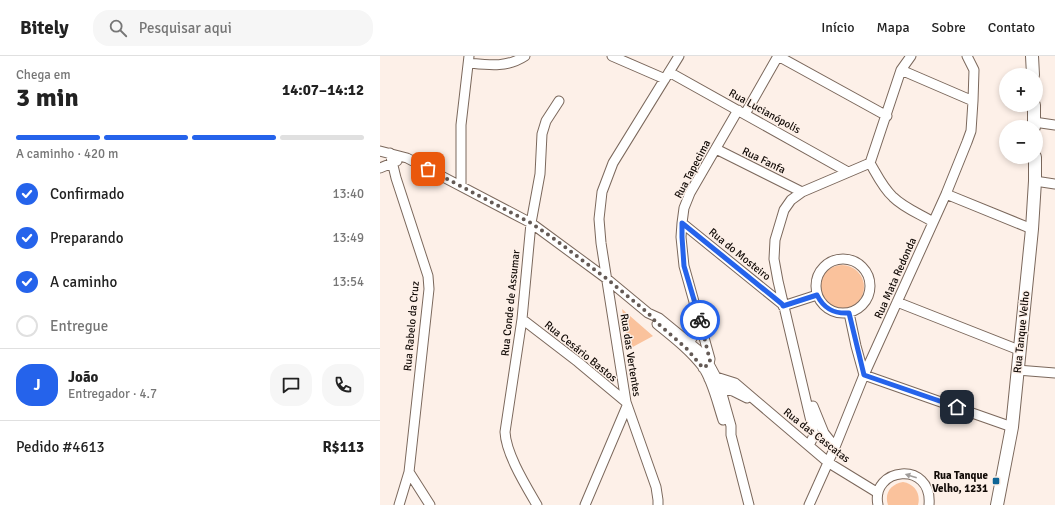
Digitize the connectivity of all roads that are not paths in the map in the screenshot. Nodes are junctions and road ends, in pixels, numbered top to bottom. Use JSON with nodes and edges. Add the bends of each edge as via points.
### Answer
{"nodes":[{"id":1,"x":524,"y":56,"type":"edge"},
{"id":2,"x":612,"y":56,"type":"edge"},
{"id":3,"x":678,"y":56,"type":"edge"},
{"id":4,"x":778,"y":56,"type":"edge"},
{"id":5,"x":911,"y":56,"type":"edge"},
{"id":6,"x":967,"y":56,"type":"edge"},
{"id":7,"x":1032,"y":56,"type":"edge"},
{"id":8,"x":469,"y":60,"type":"edge"},
{"id":9,"x":1033,"y":68,"type":"edge"},
{"id":10,"x":901,"y":70,"type":"junction"},
{"id":11,"x":667,"y":76,"type":"junction"},
{"id":12,"x":559,"y":101,"type":"dead end"},
{"id":13,"x":973,"y":101,"type":"junction"},
{"id":14,"x":742,"y":112,"type":"junction"},
{"id":15,"x":886,"y":116,"type":"junction"},
{"id":16,"x":1043,"y":124,"type":"edge"},
{"id":17,"x":1055,"y":125,"type":"edge"},
{"id":18,"x":716,"y":149,"type":"junction"},
{"id":19,"x":380,"y":151,"type":"edge"},
{"id":20,"x":390,"y":153,"type":"junction"},
{"id":21,"x":406,"y":158,"type":"junction"},
{"id":22,"x":392,"y":163,"type":"junction"},
{"id":23,"x":870,"y":163,"type":"junction"},
{"id":24,"x":1035,"y":164,"type":"edge"},
{"id":25,"x":380,"y":168,"type":"edge"},
{"id":26,"x":848,"y":172,"type":"junction"},
{"id":27,"x":1035,"y":181,"type":"junction"},
{"id":28,"x":1055,"y":184,"type":"edge"},
{"id":29,"x":461,"y":186,"type":"junction"},
{"id":30,"x":802,"y":192,"type":"junction"},
{"id":31,"x":946,"y":194,"type":"junction"},
{"id":32,"x":934,"y":222,"type":"junction"},
{"id":33,"x":531,"y":223,"type":"junction"},
{"id":34,"x":682,"y":223,"type":"junction"},
{"id":35,"x":1032,"y":229,"type":"junction"},
{"id":36,"x":607,"y":279,"type":"junction"},
{"id":37,"x":817,"y":295,"type":"junction"},
{"id":38,"x":897,"y":302,"type":"junction"},
{"id":39,"x":783,"y":305,"type":"junction"},
{"id":40,"x":698,"y":313,"type":"junction"},
{"id":41,"x":849,"y":313,"type":"junction"},
{"id":42,"x":522,"y":319,"type":"junction"},
{"id":43,"x":687,"y":346,"type":"junction"},
{"id":44,"x":1019,"y":350,"type":"junction"},
{"id":45,"x":706,"y":366,"type":"junction"},
{"id":46,"x":1017,"y":370,"type":"junction"},
{"id":47,"x":1055,"y":373,"type":"edge"},
{"id":48,"x":864,"y":375,"type":"junction"},
{"id":49,"x":715,"y":382,"type":"junction"},
{"id":50,"x":803,"y":383,"type":"junction"},
{"id":51,"x":626,"y":404,"type":"junction"},
{"id":52,"x":1012,"y":427,"type":"junction"},
{"id":53,"x":824,"y":433,"type":"junction"},
{"id":54,"x":814,"y":435,"type":"junction"},
{"id":55,"x":809,"y":446,"type":"junction"},
{"id":56,"x":835,"y":447,"type":"junction"},
{"id":57,"x":829,"y":463,"type":"junction"},
{"id":58,"x":409,"y":472,"type":"junction"},
{"id":59,"x":878,"y":493,"type":"junction"},
{"id":60,"x":399,"y":505,"type":"edge"},
{"id":61,"x":430,"y":505,"type":"edge"},
{"id":62,"x":537,"y":505,"type":"edge"},
{"id":63,"x":585,"y":505,"type":"edge"},
{"id":64,"x":658,"y":505,"type":"edge"},
{"id":65,"x":750,"y":505,"type":"edge"},
{"id":66,"x":809,"y":505,"type":"edge"},
{"id":67,"x":878,"y":505,"type":"edge"},
{"id":68,"x":929,"y":505,"type":"edge"},
{"id":69,"x":997,"y":505,"type":"edge"}],
"edges":[{"from":1,"to":8,"type":"street","via":[[505,64],[494,65]]},
{"from":2,"to":11,"type":"street","name":"Rua Lucianópolis"},
{"from":3,"to":11,"type":"street","name":"Rua das Vertentes"},
{"from":4,"to":14,"type":"street","name":"Rua Tapecima"},
{"from":4,"to":15,"type":"street"},
{"from":5,"to":10,"type":"street"},
{"from":6,"to":13,"type":"street","name":"Rua Mata Redonda","via":[[974,70]]},
{"from":7,"to":9,"type":"street"},
{"from":8,"to":29,"type":"street","via":[[461,125]]},
{"from":10,"to":13,"type":"street"},
{"from":10,"to":15,"type":"street"},
{"from":11,"to":14,"type":"street","name":"Rua Lucianópolis"},
{"from":11,"to":36,"type":"street","name":"Rua das Vertentes","via":[[613,163],[602,192],[599,219]]},
{"from":12,"to":33,"type":"street","name":"Rua Conde de Assumar","via":[[546,121],[542,134],[540,174]]},
{"from":13,"to":31,"type":"street","name":"Rua Mata Redonda","via":[[971,131]]},
{"from":14,"to":18,"type":"street","name":"Rua Tapecima"},
{"from":14,"to":26,"type":"street","name":"Rua Lucianópolis"},
{"from":15,"to":23,"type":"street"},
{"from":16,"to":17,"type":"street"},
{"from":18,"to":30,"type":"street","name":"Rua Fanfa"},
{"from":18,"to":34,"type":"street","name":"Rua Tapecima","via":[[690,193]]},
{"from":19,"to":20,"type":"street"},
{"from":20,"to":21,"type":"street"},
{"from":20,"to":22,"type":"street","name":"Rua Rabelo da Cruz"},
{"from":21,"to":22,"type":"street"},
{"from":21,"to":29,"type":"street"},
{"from":22,"to":25,"type":"street"},
{"from":22,"to":58,"type":"street","name":"Rua Rabelo da Cruz","via":[[428,276],[429,289]]},
{"from":23,"to":26,"type":"street"},
{"from":23,"to":32,"type":"street","via":[[884,187],[898,202]]},
{"from":24,"to":27,"type":"street","name":"Rua Tanque Velho"},
{"from":26,"to":30,"type":"street"},
{"from":27,"to":28,"type":"street"},
{"from":27,"to":35,"type":"street","name":"Rua Tanque Velho"},
{"from":29,"to":33,"type":"street"},
{"from":30,"to":39,"type":"street","via":[[791,200],[784,210],[775,240],[774,259]]},
{"from":31,"to":32,"type":"street","name":"Rua Mata Redonda"},
{"from":31,"to":35,"type":"street"},
{"from":32,"to":38,"type":"street","name":"Rua Mata Redonda"},
{"from":33,"to":36,"type":"street"},
{"from":33,"to":42,"type":"street","name":"Rua Conde de Assumar"},
{"from":34,"to":39,"type":"street","name":"Rua do Mosteiro"},
{"from":34,"to":40,"type":"street","name":"Rua Tapecima","via":[[684,266]]},
{"from":35,"to":44,"type":"street","name":"Rua Tanque Velho"},
{"from":36,"to":43,"type":"street","via":[[648,313],[660,318]]},
{"from":36,"to":51,"type":"street","name":"Rua das Vertentes"},
{"from":37,"to":39,"type":"street"},
{"from":37,"to":41,"type":"street","via":[[820,302],[833,312]]},
{"from":37,"to":41,"type":"street","via":[[817,278],[827,264],[836,260],[853,260],[866,271],[871,288],[864,304]]},
{"from":38,"to":44,"type":"street"},
{"from":38,"to":48,"type":"street","name":"Rua Mata Redonda"},
{"from":39,"to":50,"type":"street"},
{"from":40,"to":43,"type":"street","name":"Rua Tapecima","via":[[696,331]]},
{"from":40,"to":45,"type":"street","name":"Rua Tapecima","via":[[710,359]]},
{"from":41,"to":48,"type":"street"},
{"from":42,"to":51,"type":"street","name":"Rua Cesário Bastos","via":[[578,362]]},
{"from":42,"to":62,"type":"street","name":"Rua Conde de Assumar","via":[[504,432],[518,470]]},
{"from":43,"to":45,"type":"street"},
{"from":44,"to":46,"type":"street","name":"Rua Tanque Velho"},
{"from":45,"to":49,"type":"street"},
{"from":46,"to":47,"type":"street"},
{"from":46,"to":52,"type":"street","name":"Rua Tanque Velho"},
{"from":48,"to":52,"type":"street"},
{"from":48,"to":56,"type":"street","name":"Rua Mata Redonda"},
{"from":49,"to":55,"type":"street","name":"Rua das Cascatas","via":[[735,383]]},
{"from":49,"to":65,"type":"street","via":[[731,426],[731,435]]},
{"from":50,"to":53,"type":"street"},
{"from":50,"to":54,"type":"street"},
{"from":51,"to":63,"type":"street"},
{"from":51,"to":64,"type":"street","name":"Rua das Vertentes","via":[[656,487]]},
{"from":52,"to":69,"type":"street","name":"Rua Tanque Velho"},
{"from":53,"to":54,"type":"street"},
{"from":53,"to":56,"type":"street"},
{"from":54,"to":55,"type":"street"},
{"from":55,"to":57,"type":"street","name":"Rua das Cascatas"},
{"from":56,"to":57,"type":"street","name":"Rua Mata Redonda"},
{"from":57,"to":59,"type":"street","name":"Rua das Cascatas"},
{"from":57,"to":66,"type":"street","name":"Rua Mata Redonda"},
{"from":58,"to":60,"type":"street","name":"Rua Rabelo da Cruz"},
{"from":58,"to":61,"type":"street"},
{"from":59,"to":67,"type":"street"},
{"from":68,"to":59,"type":"street","one_way":true,"via":[[930,497],[922,481],[906,473],[888,478]]}]}
